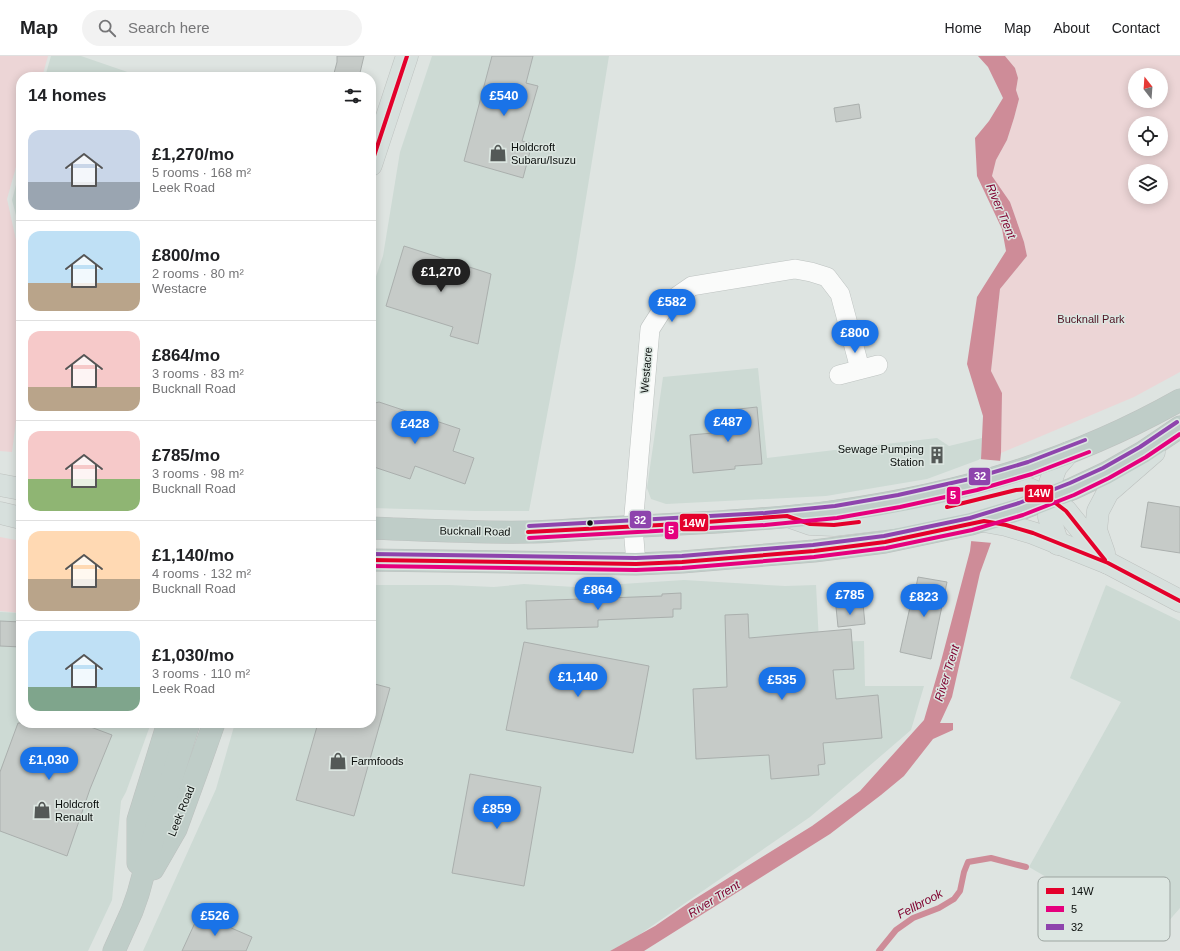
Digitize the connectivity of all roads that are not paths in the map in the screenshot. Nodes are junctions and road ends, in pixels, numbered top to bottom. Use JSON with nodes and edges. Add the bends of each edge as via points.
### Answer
{"nodes":[{"id":1,"x":407,"y":56,"type":"edge"},
{"id":2,"x":376,"y":150,"type":"edge"},
{"id":3,"x":839,"y":375,"type":"dead end"},
{"id":4,"x":1180,"y":400,"type":"edge"},
{"id":5,"x":1180,"y":428,"type":"edge"},
{"id":6,"x":1068,"y":453,"type":"junction"},
{"id":7,"x":1029,"y":478,"type":"junction"},
{"id":8,"x":0,"y":485,"type":"edge"},
{"id":9,"x":16,"y":487,"type":"edge"},
{"id":10,"x":1050,"y":498,"type":"junction"},
{"id":11,"x":0,"y":513,"type":"edge"},
{"id":12,"x":16,"y":517,"type":"edge"},
{"id":13,"x":988,"y":521,"type":"junction"},
{"id":14,"x":634,"y":526,"type":"junction"},
{"id":15,"x":376,"y":528,"type":"edge"},
{"id":16,"x":1058,"y":544,"type":"junction"},
{"id":17,"x":377,"y":562,"type":"edge"},
{"id":18,"x":1108,"y":563,"type":"junction"},
{"id":19,"x":636,"y":564,"type":"junction"},
{"id":20,"x":1180,"y":601,"type":"edge"},
{"id":21,"x":166,"y":728,"type":"edge"},
{"id":22,"x":186,"y":728,"type":"edge"},
{"id":23,"x":212,"y":728,"type":"edge"},
{"id":24,"x":138,"y":894,"type":"junction"},
{"id":25,"x":114,"y":951,"type":"edge"}],
"edges":[{"from":1,"to":2,"type":"main road"},
{"from":3,"to":14,"type":"street","name":"Westacre","via":[[869,367],[840,294],[827,277],[795,269],[692,286],[666,304],[650,330]]},
{"from":4,"to":6,"type":"highway","name":"Bucknall Road","via":[[1100,441]]},
{"from":5,"to":10,"type":"highway","via":[[1131,459]]},
{"from":5,"to":18,"type":"main road","via":[[1108,492],[1098,511],[1096,530]]},
{"from":6,"to":7,"type":"highway","name":"Bucknall Road"},
{"from":6,"to":10,"type":"main road","via":[[1056,467],[1050,483]]},
{"from":7,"to":10,"type":"main road"},
{"from":7,"to":14,"type":"highway","name":"Bucknall Road","via":[[974,493],[899,501],[836,512]]},
{"from":8,"to":9,"type":"main road"},
{"from":10,"to":13,"type":"highway"},
{"from":10,"to":16,"type":"main road","via":[[1049,517]]},
{"from":10,"to":18,"type":"main road","via":[[1066,511]]},
{"from":11,"to":12,"type":"main road"},
{"from":13,"to":16,"type":"main road","via":[[1033,533]]},
{"from":13,"to":19,"type":"highway","via":[[886,542],[814,551]]},
{"from":14,"to":15,"type":"highway","name":"Bucknall Road","via":[[530,532]]},
{"from":14,"to":19,"type":"street","name":"Westacre"},
{"from":16,"to":18,"type":"main road"},
{"from":17,"to":19,"type":"highway"},
{"from":18,"to":20,"type":"main road"},
{"from":21,"to":24,"type":"highway","via":[[138,820]]},
{"from":22,"to":24,"type":"highway","name":"Leek Road"},
{"from":23,"to":24,"type":"highway","name":"Leek Road","via":[[176,829]]},
{"from":24,"to":25,"type":"highway","name":"Leek Road"}]}
